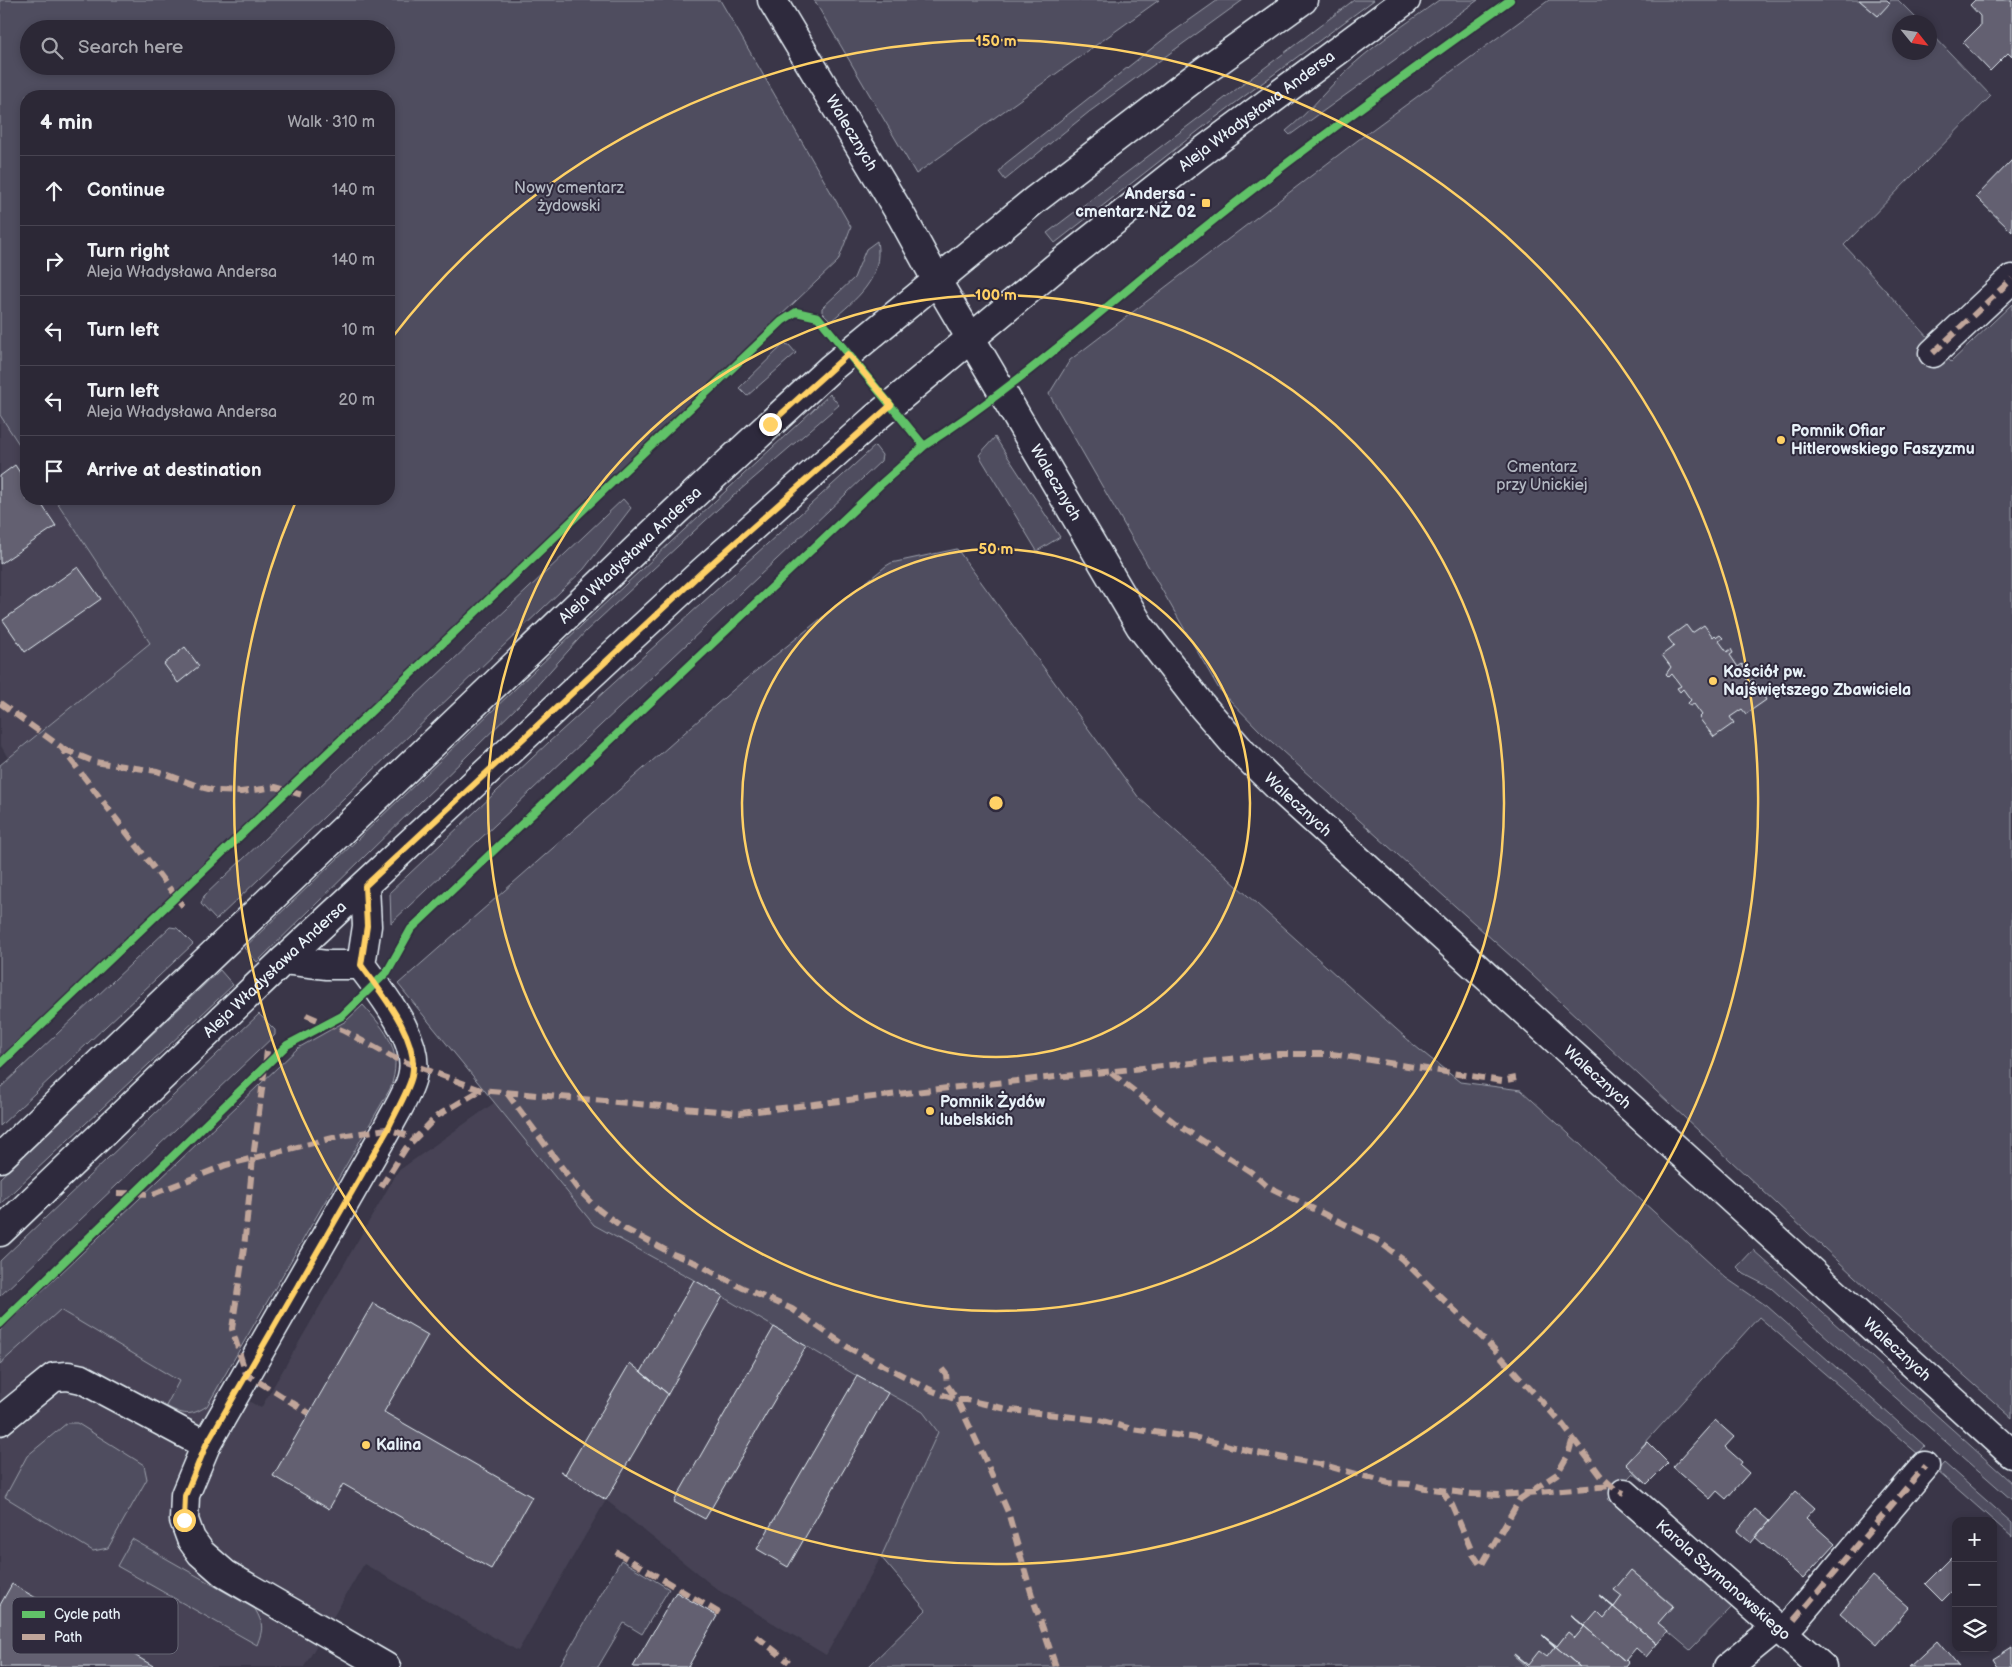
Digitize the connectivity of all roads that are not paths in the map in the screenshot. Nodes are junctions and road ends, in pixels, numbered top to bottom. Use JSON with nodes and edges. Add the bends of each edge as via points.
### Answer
{"nodes":[{"id":1,"x":772,"y":0,"type":"edge"},
{"id":2,"x":1302,"y":0,"type":"edge"},
{"id":3,"x":1406,"y":0,"type":"edge"},
{"id":4,"x":2012,"y":279,"type":"edge"},
{"id":5,"x":937,"y":281,"type":"junction"},
{"id":6,"x":971,"y":337,"type":"junction"},
{"id":7,"x":1933,"y":353,"type":"dead end"},
{"id":8,"x":365,"y":886,"type":"junction"},
{"id":9,"x":284,"y":960,"type":"junction"},
{"id":10,"x":361,"y":965,"type":"junction"},
{"id":11,"x":0,"y":1158,"type":"edge"},
{"id":12,"x":0,"y":1232,"type":"edge"},
{"id":13,"x":0,"y":1422,"type":"edge"},
{"id":14,"x":206,"y":1445,"type":"junction"},
{"id":15,"x":2012,"y":1454,"type":"edge"},
{"id":16,"x":1925,"y":1466,"type":"dead end"},
{"id":17,"x":1624,"y":1493,"type":"dead end"},
{"id":18,"x":1786,"y":1624,"type":"junction"},
{"id":19,"x":386,"y":1667,"type":"edge"},
{"id":20,"x":1728,"y":1667,"type":"edge"},
{"id":21,"x":1822,"y":1667,"type":"edge"}],
"edges":[{"from":1,"to":5,"type":"street","name":"Walecznych"},
{"from":2,"to":5,"type":"street","name":"Aleja Władysława Andersa","via":[[1036,199]]},
{"from":3,"to":6,"type":"street","name":"Aleja Władysława Andersa","via":[[1194,157]]},
{"from":4,"to":7,"type":"street"},
{"from":5,"to":6,"type":"street","name":"Walecznych"},
{"from":5,"to":11,"type":"street","name":"Aleja Władysława Andersa","via":[[831,368],[684,504]]},
{"from":6,"to":8,"type":"street","name":"Aleja Władysława Andersa","via":[[702,572]]},
{"from":6,"to":15,"type":"street","name":"Walecznych","via":[[1140,626],[1242,752],[1361,864]]},
{"from":8,"to":9,"type":"street","name":"Aleja Władysława Andersa"},
{"from":8,"to":10,"type":"street","via":[[367,926]]},
{"from":9,"to":10,"type":"street"},
{"from":9,"to":12,"type":"street","name":"Aleja Władysława Andersa"},
{"from":10,"to":14,"type":"street","via":[[406,1033],[412,1055],[412,1077],[388,1129]]},
{"from":13,"to":14,"type":"street","via":[[54,1377],[68,1376],[82,1378]]},
{"from":14,"to":19,"type":"street","via":[[185,1496],[184,1520],[201,1553],[224,1574]]},
{"from":16,"to":18,"type":"street"},
{"from":17,"to":18,"type":"street","name":"Karola Szymanowskiego"},
{"from":18,"to":20,"type":"street"},
{"from":18,"to":21,"type":"street","name":"Karola Szymanowskiego"}]}
